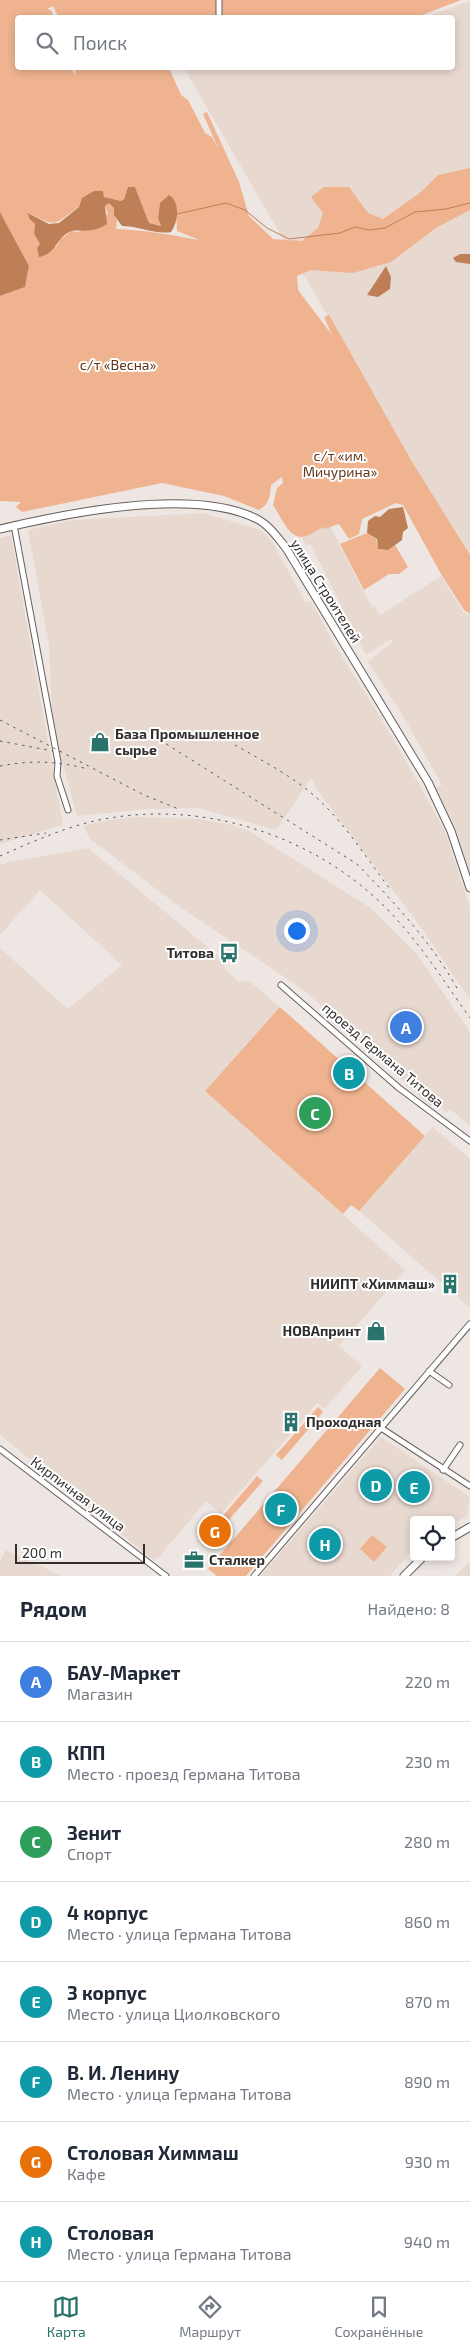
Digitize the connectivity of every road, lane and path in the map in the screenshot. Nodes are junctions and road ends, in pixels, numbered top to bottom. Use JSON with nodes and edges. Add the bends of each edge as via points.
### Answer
{"nodes":[{"id":1,"x":219,"y":0,"type":"edge"},
{"id":2,"x":219,"y":15,"type":"edge"},
{"id":3,"x":14,"y":525,"type":"junction"},
{"id":4,"x":0,"y":529,"type":"edge"},
{"id":5,"x":68,"y":810,"type":"dead end"},
{"id":6,"x":470,"y":888,"type":"edge"},
{"id":7,"x":281,"y":985,"type":"dead end"},
{"id":8,"x":470,"y":1142,"type":"edge"},
{"id":9,"x":470,"y":1324,"type":"edge"},
{"id":10,"x":429,"y":1371,"type":"junction"},
{"id":11,"x":448,"y":1385,"type":"dead end"},
{"id":12,"x":381,"y":1428,"type":"junction"},
{"id":13,"x":460,"y":1445,"type":"dead end"},
{"id":14,"x":0,"y":1449,"type":"edge"},
{"id":15,"x":443,"y":1470,"type":"junction"},
{"id":16,"x":470,"y":1486,"type":"edge"},
{"id":17,"x":470,"y":1527,"type":"edge"},
{"id":18,"x":455,"y":1536,"type":"edge"},
{"id":19,"x":419,"y":1561,"type":"edge"},
{"id":20,"x":166,"y":1576,"type":"edge"},
{"id":21,"x":254,"y":1576,"type":"edge"},
{"id":22,"x":404,"y":1576,"type":"edge"}],
"edges":[{"from":1,"to":2,"type":"street"},
{"from":3,"to":4,"type":"main road","name":"улица Строителей"},
{"from":3,"to":5,"type":"street","via":[[58,762],[57,776]]},
{"from":3,"to":6,"type":"main road","name":"улица Строителей","via":[[95,509],[161,504],[216,507],[258,519],[286,548],[428,782],[451,831]]},
{"from":7,"to":8,"type":"street","name":"проезд Германа Титова","via":[[399,1088]]},
{"from":9,"to":10,"type":"street"},
{"from":10,"to":11,"type":"street"},
{"from":10,"to":12,"type":"street"},
{"from":12,"to":15,"type":"street"},
{"from":12,"to":21,"type":"street"},
{"from":13,"to":15,"type":"street"},
{"from":14,"to":20,"type":"street","name":"Кирпичная улица"},
{"from":15,"to":16,"type":"street"},
{"from":17,"to":18,"type":"main road"},
{"from":19,"to":22,"type":"main road"}]}
